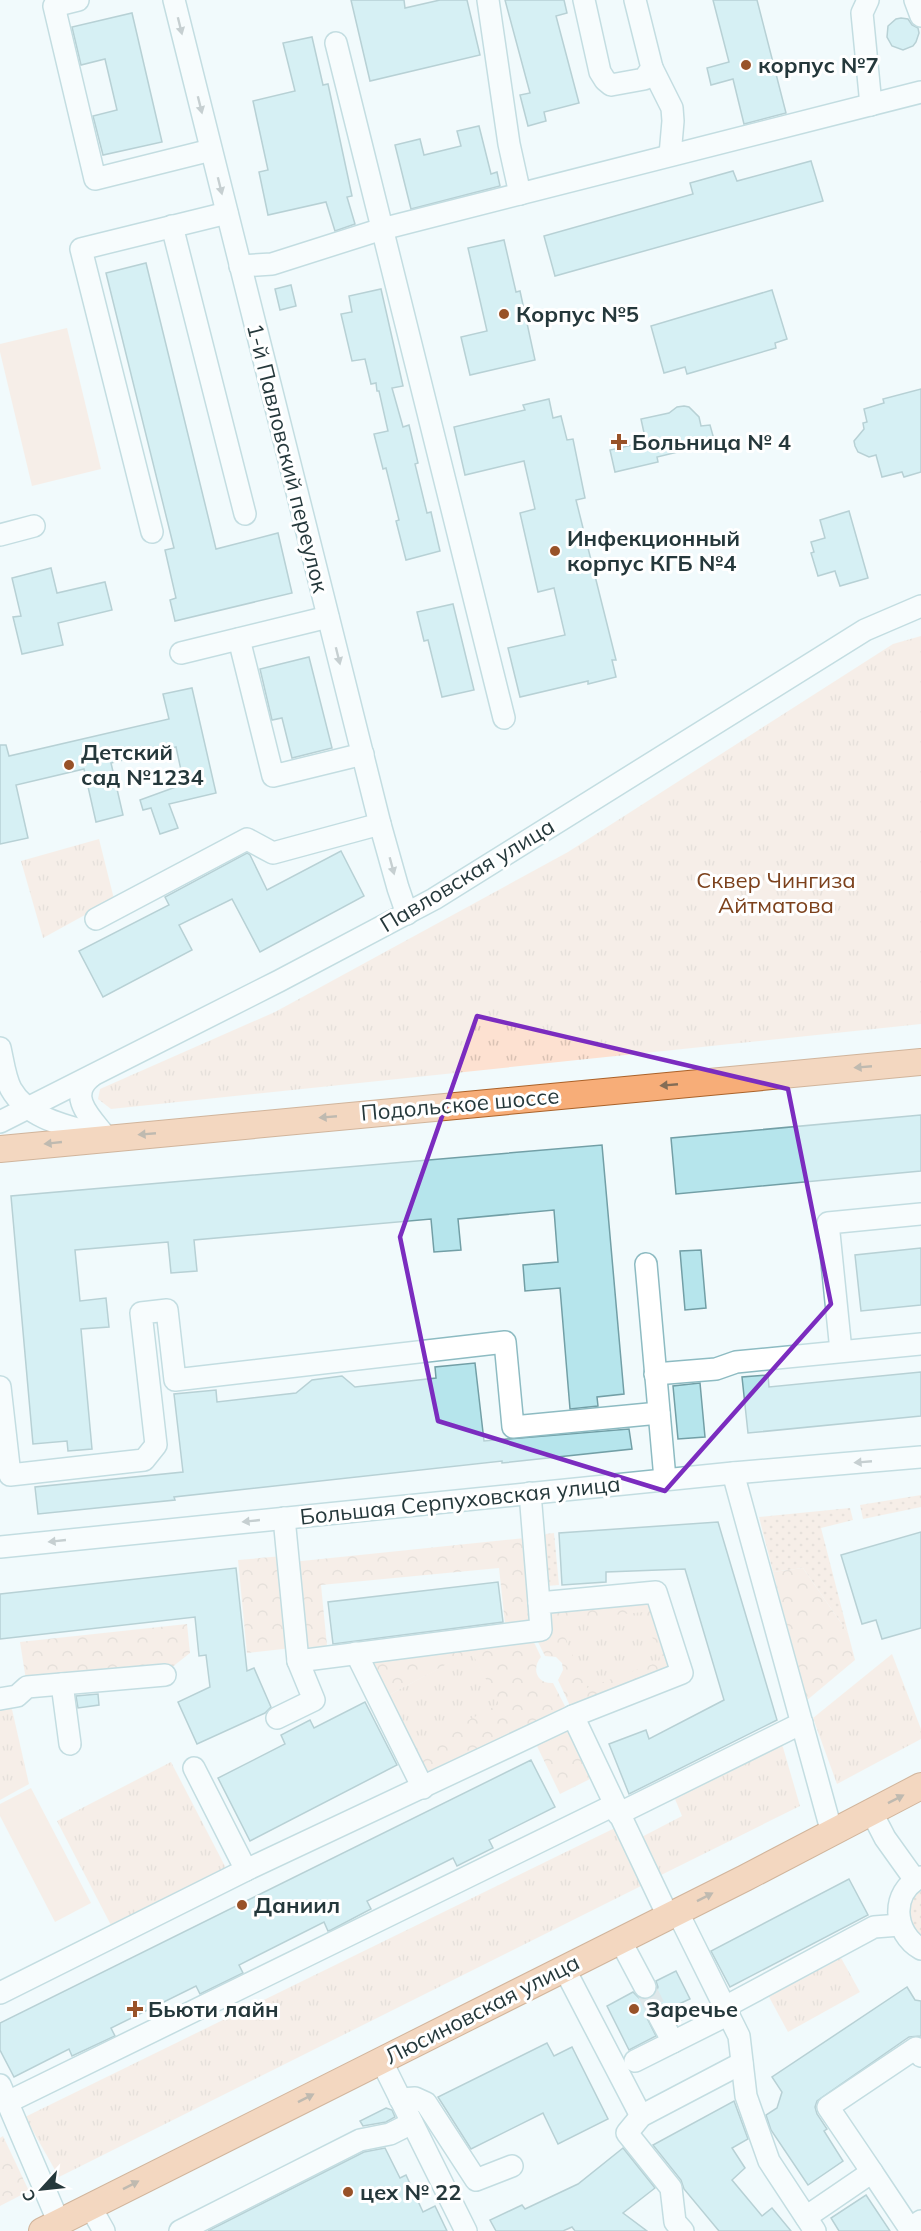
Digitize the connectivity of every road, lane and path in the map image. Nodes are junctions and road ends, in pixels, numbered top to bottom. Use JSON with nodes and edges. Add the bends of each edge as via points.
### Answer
{"nodes":[{"id":1,"x":78,"y":0,"type":"edge"},
{"id":2,"x":174,"y":0,"type":"edge"},
{"id":3,"x":488,"y":0,"type":"edge"},
{"id":4,"x":584,"y":0,"type":"edge"},
{"id":5,"x":635,"y":0,"type":"edge"},
{"id":6,"x":868,"y":0,"type":"edge"},
{"id":7,"x":915,"y":0,"type":"edge"},
{"id":8,"x":921,"y":16,"type":"edge"},
{"id":9,"x":336,"y":43,"type":"dead end"},
{"id":10,"x":652,"y":68,"type":"junction"},
{"id":11,"x":921,"y":92,"type":"edge"},
{"id":12,"x":871,"y":105,"type":"junction"},
{"id":13,"x":211,"y":150,"type":"junction"},
{"id":14,"x":670,"y":155,"type":"junction"},
{"id":15,"x":520,"y":194,"type":"junction"},
{"id":16,"x":227,"y":213,"type":"junction"},
{"id":17,"x":172,"y":226,"type":"junction"},
{"id":18,"x":382,"y":229,"type":"junction"},
{"id":19,"x":240,"y":266,"type":"junction"},
{"id":20,"x":244,"y":514,"type":"dead end"},
{"id":21,"x":34,"y":526,"type":"dead end"},
{"id":22,"x":152,"y":532,"type":"dead end"},
{"id":23,"x":0,"y":535,"type":"edge"},
{"id":24,"x":921,"y":606,"type":"edge"},
{"id":25,"x":328,"y":617,"type":"junction"},
{"id":26,"x":239,"y":639,"type":"junction"},
{"id":27,"x":181,"y":653,"type":"dead end"},
{"id":28,"x":504,"y":718,"type":"dead end"},
{"id":29,"x":363,"y":754,"type":"junction"},
{"id":30,"x":381,"y":824,"type":"junction"},
{"id":31,"x":407,"y":914,"type":"junction"},
{"id":32,"x":96,"y":919,"type":"dead end"},
{"id":33,"x":0,"y":1048,"type":"edge"},
{"id":34,"x":921,"y":1062,"type":"edge"},
{"id":35,"x":93,"y":1076,"type":"junction"},
{"id":36,"x":24,"y":1108,"type":"junction"},
{"id":37,"x":0,"y":1122,"type":"edge"},
{"id":38,"x":106,"y":1137,"type":"junction"},
{"id":39,"x":0,"y":1149,"type":"edge"},
{"id":40,"x":921,"y":1214,"type":"edge"},
{"id":41,"x":646,"y":1264,"type":"dead end"},
{"id":42,"x":921,"y":1344,"type":"edge"},
{"id":43,"x":840,"y":1351,"type":"junction"},
{"id":44,"x":656,"y":1374,"type":"junction"},
{"id":45,"x":0,"y":1388,"type":"edge"},
{"id":46,"x":659,"y":1413,"type":"junction"},
{"id":47,"x":921,"y":1457,"type":"edge"},
{"id":48,"x":733,"y":1473,"type":"junction"},
{"id":49,"x":664,"y":1479,"type":"junction"},
{"id":50,"x":530,"y":1493,"type":"junction"},
{"id":51,"x":284,"y":1518,"type":"junction"},
{"id":52,"x":0,"y":1547,"type":"edge"},
{"id":53,"x":539,"y":1603,"type":"junction"},
{"id":54,"x":356,"y":1653,"type":"junction"},
{"id":55,"x":298,"y":1661,"type":"junction"},
{"id":56,"x":165,"y":1675,"type":"dead end"},
{"id":57,"x":62,"y":1684,"type":"junction"},
{"id":58,"x":0,"y":1699,"type":"edge"},
{"id":59,"x":573,"y":1716,"type":"junction"},
{"id":60,"x":277,"y":1718,"type":"dead end"},
{"id":61,"x":802,"y":1723,"type":"junction"},
{"id":62,"x":70,"y":1744,"type":"dead end"},
{"id":63,"x":194,"y":1768,"type":"dead end"},
{"id":64,"x":921,"y":1786,"type":"edge"},
{"id":65,"x":423,"y":1788,"type":"junction"},
{"id":66,"x":616,"y":1810,"type":"junction"},
{"id":67,"x":871,"y":1811,"type":"junction"},
{"id":68,"x":832,"y":1833,"type":"junction"},
{"id":69,"x":246,"y":1870,"type":"junction"},
{"id":70,"x":918,"y":1879,"type":"edge"},
{"id":71,"x":672,"y":1914,"type":"junction"},
{"id":72,"x":900,"y":1925,"type":"junction"},
{"id":73,"x":620,"y":1940,"type":"junction"},
{"id":74,"x":921,"y":1949,"type":"edge"},
{"id":75,"x":564,"y":1968,"type":"junction"},
{"id":76,"x":645,"y":1987,"type":"tunnel mouth"},
{"id":77,"x":0,"y":1993,"type":"edge"},
{"id":78,"x":727,"y":2011,"type":"junction"},
{"id":79,"x":659,"y":2016,"type":"tunnel mouth"},
{"id":80,"x":673,"y":2042,"type":"junction"},
{"id":81,"x":921,"y":2056,"type":"edge"},
{"id":82,"x":381,"y":2060,"type":"junction"},
{"id":83,"x":635,"y":2061,"type":"dead end"},
{"id":84,"x":742,"y":2063,"type":"junction"},
{"id":85,"x":4,"y":2093,"type":"edge"},
{"id":86,"x":400,"y":2099,"type":"junction"},
{"id":87,"x":640,"y":2116,"type":"junction"},
{"id":88,"x":412,"y":2123,"type":"junction"},
{"id":89,"x":512,"y":2166,"type":"dead end"},
{"id":90,"x":872,"y":2172,"type":"junction"},
{"id":91,"x":90,"y":2206,"type":"junction"},
{"id":92,"x":921,"y":2222,"type":"edge"},
{"id":93,"x":811,"y":2224,"type":"edge"},
{"id":94,"x":50,"y":2227,"type":"edge"},
{"id":95,"x":104,"y":2231,"type":"edge"},
{"id":96,"x":180,"y":2231,"type":"edge"},
{"id":97,"x":466,"y":2231,"type":"edge"},
{"id":98,"x":683,"y":2231,"type":"edge"}],
"edges":[{"from":1,"to":13,"type":"street","via":[[54,6],[95,179]]},
{"from":2,"to":13,"type":"street","name":"1-й Павловский переулок","one_way":true},
{"from":3,"to":15,"type":"street"},
{"from":4,"to":10,"type":"street","via":[[605,80],[611,85],[644,79]]},
{"from":5,"to":10,"type":"street"},
{"from":6,"to":12,"type":"street","via":[[862,13]]},
{"from":7,"to":8,"type":"street"},
{"from":9,"to":18,"type":"street"},
{"from":10,"to":14,"type":"street","via":[[672,108]]},
{"from":11,"to":12,"type":"street"},
{"from":12,"to":14,"type":"street"},
{"from":13,"to":16,"type":"street","name":"1-й Павловский переулок","one_way":true},
{"from":14,"to":15,"type":"street"},
{"from":15,"to":18,"type":"street"},
{"from":16,"to":17,"type":"street"},
{"from":16,"to":19,"type":"street","name":"1-й Павловский переулок"},
{"from":17,"to":20,"type":"street"},
{"from":17,"to":22,"type":"street","via":[[81,249]]},
{"from":18,"to":19,"type":"street","via":[[272,264]]},
{"from":18,"to":28,"type":"street"},
{"from":19,"to":25,"type":"street","name":"1-й Павловский переулок"},
{"from":21,"to":23,"type":"street"},
{"from":24,"to":31,"type":"street","name":"Павловская улица","via":[[865,630]]},
{"from":25,"to":26,"type":"street"},
{"from":25,"to":29,"type":"street","name":"1-й Павловский переулок","one_way":true},
{"from":26,"to":27,"type":"street"},
{"from":26,"to":29,"type":"street","via":[[273,776]]},
{"from":29,"to":30,"type":"street","name":"1-й Павловский переулок"},
{"from":30,"to":31,"type":"street","name":"1-й Павловский переулок","one_way":true},
{"from":30,"to":32,"type":"street","via":[[273,853],[247,839]]},
{"from":31,"to":35,"type":"street","name":"Павловская улица"},
{"from":33,"to":36,"type":"street","via":[[10,1088]]},
{"from":34,"to":38,"type":"main road","name":"Подольское шоссе","one_way":true},
{"from":35,"to":36,"type":"street","name":"Павловская улица"},
{"from":35,"to":38,"type":"street","via":[[82,1087],[81,1103]]},
{"from":36,"to":37,"type":"street","name":"Павловская улица"},
{"from":36,"to":38,"type":"street"},
{"from":38,"to":39,"type":"main road","name":"Подольское шоссе","one_way":true},
{"from":40,"to":43,"type":"street","via":[[828,1223]]},
{"from":41,"to":44,"type":"street"},
{"from":42,"to":43,"type":"street"},
{"from":43,"to":44,"type":"street"},
{"from":44,"to":46,"type":"street"},
{"from":45,"to":46,"type":"street","via":[[10,1475],[144,1460],[156,1445],[141,1313],[167,1310],[174,1380],[505,1342],[513,1427]]},
{"from":46,"to":49,"type":"street"},
{"from":47,"to":48,"type":"street","name":"Большая Серпуховская улица","one_way":true},
{"from":48,"to":49,"type":"street","name":"Большая Серпуховская улица"},
{"from":48,"to":61,"type":"street"},
{"from":49,"to":50,"type":"street","name":"Большая Серпуховская улица"},
{"from":50,"to":51,"type":"street","name":"Большая Серпуховская улица"},
{"from":50,"to":53,"type":"street"},
{"from":51,"to":52,"type":"street","name":"Большая Серпуховская улица","one_way":true},
{"from":51,"to":55,"type":"street"},
{"from":53,"to":54,"type":"street","via":[[541,1630]]},
{"from":53,"to":59,"type":"street","via":[[656,1592],[682,1673]]},
{"from":54,"to":55,"type":"street"},
{"from":54,"to":65,"type":"street"},
{"from":55,"to":60,"type":"street","via":[[314,1700]]},
{"from":56,"to":57,"type":"street"},
{"from":57,"to":58,"type":"street","via":[[27,1687],[17,1696]]},
{"from":57,"to":62,"type":"street"},
{"from":59,"to":65,"type":"street"},
{"from":59,"to":66,"type":"street"},
{"from":61,"to":66,"type":"street"},
{"from":61,"to":68,"type":"street"},
{"from":63,"to":69,"type":"street","via":[[228,1815]]},
{"from":67,"to":64,"type":"main road","name":"Люсиновская улица","one_way":true},
{"from":65,"to":69,"type":"street"},
{"from":66,"to":71,"type":"street"},
{"from":66,"to":85,"type":"street"},
{"from":67,"to":68,"type":"main road","name":"Люсиновская улица"},
{"from":67,"to":70,"type":"street","via":[[885,1838]]},
{"from":71,"to":68,"type":"main road","name":"Люсиновская улица","one_way":true},
{"from":69,"to":77,"type":"street"},
{"from":70,"to":72,"type":"street","via":[[900,1900]]},
{"from":71,"to":73,"type":"main road","name":"Люсиновская улица"},
{"from":71,"to":78,"type":"street"},
{"from":72,"to":74,"type":"street"},
{"from":72,"to":78,"type":"street","via":[[874,1927]]},
{"from":73,"to":75,"type":"main road","name":"Люсиновская улица"},
{"from":73,"to":76,"type":"street"},
{"from":75,"to":82,"type":"main road","name":"Люсиновская улица"},
{"from":75,"to":87,"type":"street"},
{"from":78,"to":80,"type":"street"},
{"from":78,"to":84,"type":"street","via":[[739,2036]]},
{"from":79,"to":80,"type":"street"},
{"from":80,"to":83,"type":"street"},
{"from":81,"to":90,"type":"street","via":[[916,2048],[828,2108]]},
{"from":82,"to":86,"type":"street"},
{"from":91,"to":82,"type":"main road","name":"Люсиновская улица","one_way":true},
{"from":84,"to":87,"type":"street"},
{"from":84,"to":93,"type":"street","via":[[746,2096],[770,2161]]},
{"from":85,"to":94,"type":"street"},
{"from":86,"to":88,"type":"street"},
{"from":86,"to":89,"type":"street","via":[[415,2098],[426,2103],[476,2180]]},
{"from":87,"to":98,"type":"street","via":[[627,2133],[671,2188],[675,2222]]},
{"from":88,"to":96,"type":"street","via":[[390,2134],[360,2140]]},
{"from":88,"to":97,"type":"street"},
{"from":90,"to":92,"type":"street","via":[[910,2229]]},
{"from":90,"to":93,"type":"street"},
{"from":91,"to":94,"type":"main road","name":"Люсиновская улица"},
{"from":91,"to":95,"type":"street"}]}
